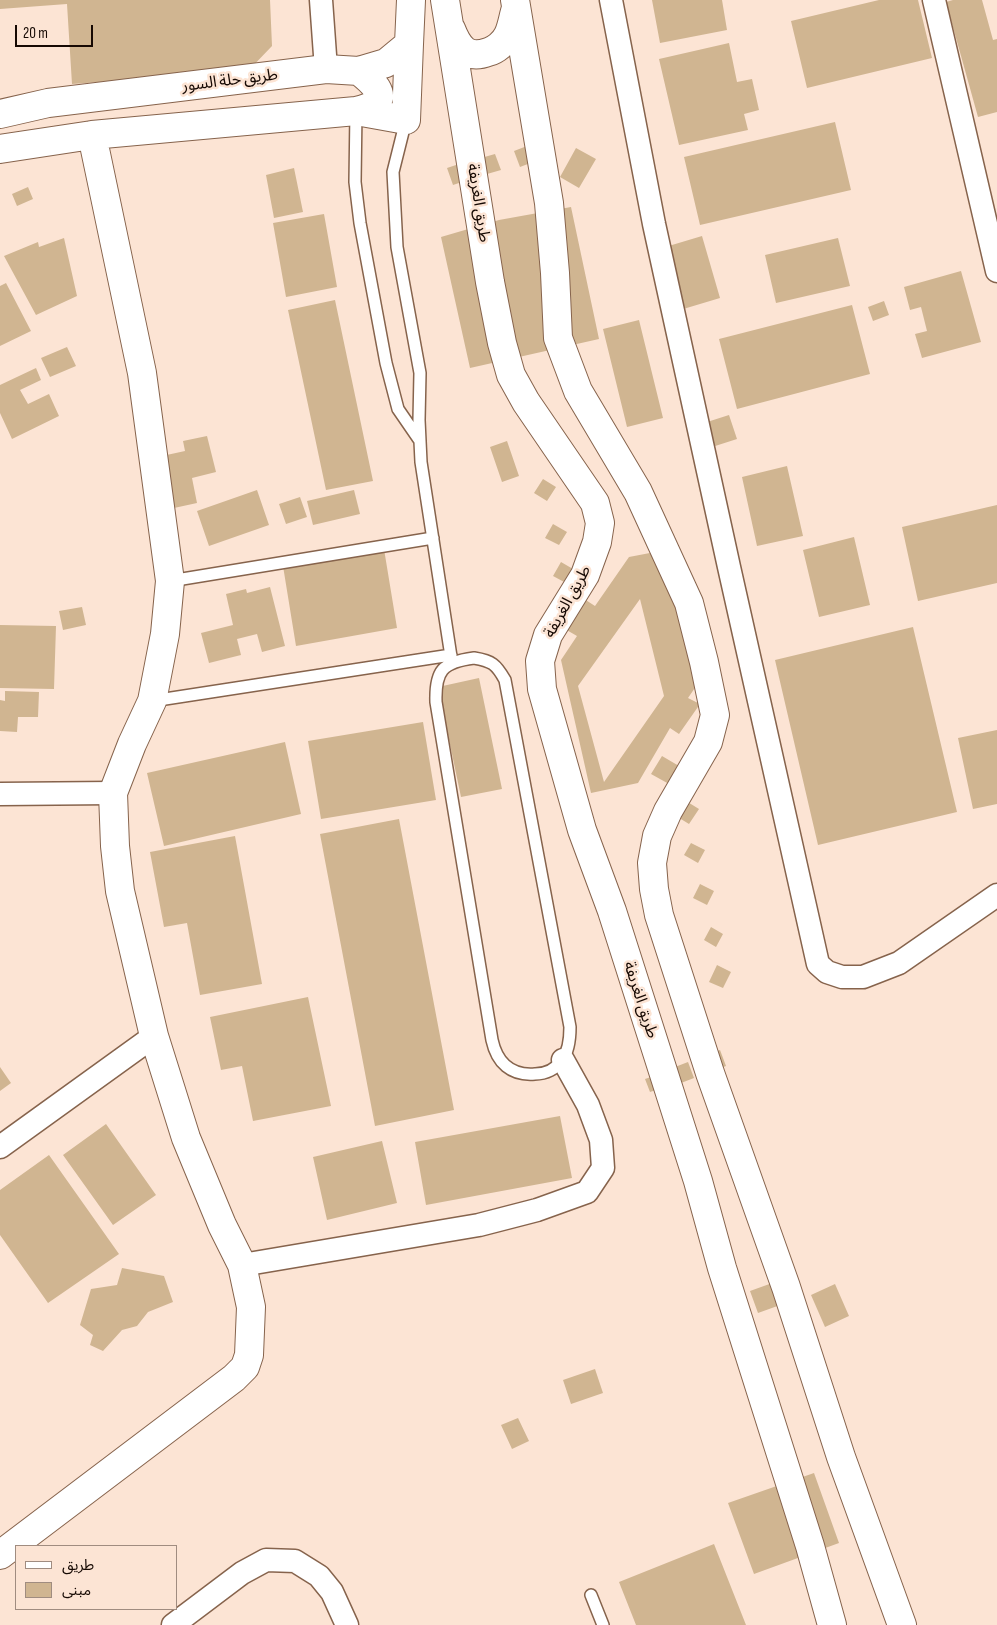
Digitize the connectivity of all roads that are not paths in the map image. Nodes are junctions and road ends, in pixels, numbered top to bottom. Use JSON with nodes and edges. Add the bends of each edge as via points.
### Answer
{"nodes":[{"id":1,"x":321,"y":0,"type":"edge"},
{"id":2,"x":411,"y":0,"type":"edge"},
{"id":3,"x":611,"y":0,"type":"edge"},
{"id":4,"x":934,"y":0,"type":"edge"},
{"id":5,"x":515,"y":4,"type":"edge"},
{"id":6,"x":447,"y":13,"type":"edge"},
{"id":7,"x":409,"y":44,"type":"junction"},
{"id":8,"x":326,"y":69,"type":"junction"},
{"id":9,"x":359,"y":71,"type":"junction"},
{"id":10,"x":356,"y":112,"type":"junction"},
{"id":11,"x":0,"y":114,"type":"edge"},
{"id":12,"x":406,"y":120,"type":"junction"},
{"id":13,"x":92,"y":135,"type":"junction"},
{"id":14,"x":0,"y":150,"type":"edge"},
{"id":15,"x":997,"y":271,"type":"edge"},
{"id":16,"x":420,"y":441,"type":"junction"},
{"id":17,"x":433,"y":538,"type":"junction"},
{"id":18,"x":170,"y":581,"type":"junction"},
{"id":19,"x":451,"y":659,"type":"junction"},
{"id":20,"x":152,"y":701,"type":"junction"},
{"id":21,"x":113,"y":792,"type":"junction"},
{"id":22,"x":0,"y":794,"type":"edge"},
{"id":23,"x":997,"y":895,"type":"edge"},
{"id":24,"x":154,"y":1036,"type":"junction"},
{"id":25,"x":562,"y":1060,"type":"junction"},
{"id":26,"x":0,"y":1147,"type":"edge"},
{"id":27,"x":242,"y":1265,"type":"junction"},
{"id":28,"x":0,"y":1555,"type":"edge"},
{"id":29,"x":591,"y":1595,"type":"dead end"},
{"id":30,"x":173,"y":1625,"type":"edge"},
{"id":31,"x":347,"y":1625,"type":"edge"},
{"id":32,"x":603,"y":1625,"type":"edge"},
{"id":33,"x":832,"y":1625,"type":"edge"},
{"id":34,"x":902,"y":1625,"type":"edge"}],
"edges":[{"from":1,"to":8,"type":"street"},
{"from":2,"to":7,"type":"main road"},
{"from":3,"to":23,"type":"street","via":[[654,224],[818,964],[842,978],[863,977],[899,963]]},
{"from":4,"to":15,"type":"street"},
{"from":5,"to":6,"type":"main road","via":[[508,35],[502,44],[484,54],[473,55],[463,50],[456,42]]},
{"from":5,"to":34,"type":"main road","via":[[549,203],[558,338],[578,391],[638,492],[689,603],[715,715],[708,742],[657,836],[652,863],[660,915],[710,1074],[757,1200],[840,1457]]},
{"from":6,"to":33,"type":"main road","name":"طريق الغريفة","via":[[490,282],[511,375],[595,503],[600,523],[585,575],[548,634],[540,661],[542,688],[582,830],[618,930],[698,1181]]},
{"from":7,"to":9,"type":"main road","name":"طريق حلة السور","via":[[386,63]]},
{"from":7,"to":12,"type":"main road"},
{"from":8,"to":9,"type":"main road","name":"طريق حلة السور"},
{"from":8,"to":11,"type":"main road","name":"طريق حلة السور","via":[[48,103]]},
{"from":9,"to":10,"type":"main road","via":[[371,80],[379,93],[372,106]]},
{"from":10,"to":12,"type":"main road"},
{"from":10,"to":13,"type":"main road"},
{"from":10,"to":16,"type":"lane","via":[[355,182],[386,363],[398,409]]},
{"from":12,"to":16,"type":"lane","via":[[393,172],[397,247],[420,373]]},
{"from":13,"to":14,"type":"main road"},
{"from":13,"to":18,"type":"main road","via":[[142,373]]},
{"from":16,"to":17,"type":"lane"},
{"from":17,"to":18,"type":"lane"},
{"from":17,"to":19,"type":"lane"},
{"from":18,"to":20,"type":"main road","via":[[165,634]]},
{"from":19,"to":20,"type":"lane"},
{"from":19,"to":25,"type":"lane","via":[[486,660],[495,665],[505,680],[570,1027],[570,1039]]},
{"from":19,"to":25,"type":"lane","via":[[437,677],[436,702],[494,1051],[508,1068],[519,1074],[542,1074]]},
{"from":20,"to":21,"type":"main road"},
{"from":21,"to":22,"type":"street"},
{"from":21,"to":24,"type":"main road","via":[[120,891]]},
{"from":24,"to":26,"type":"street"},
{"from":24,"to":27,"type":"main road","via":[[186,1138]]},
{"from":25,"to":27,"type":"street","via":[[588,1105],[601,1140],[603,1168],[587,1192],[479,1225]]},
{"from":27,"to":28,"type":"main road","via":[[251,1306],[249,1355],[245,1367]]},
{"from":29,"to":32,"type":"lane"},
{"from":30,"to":31,"type":"street","via":[[242,1572],[266,1560],[295,1561],[319,1576],[332,1592]]}]}
